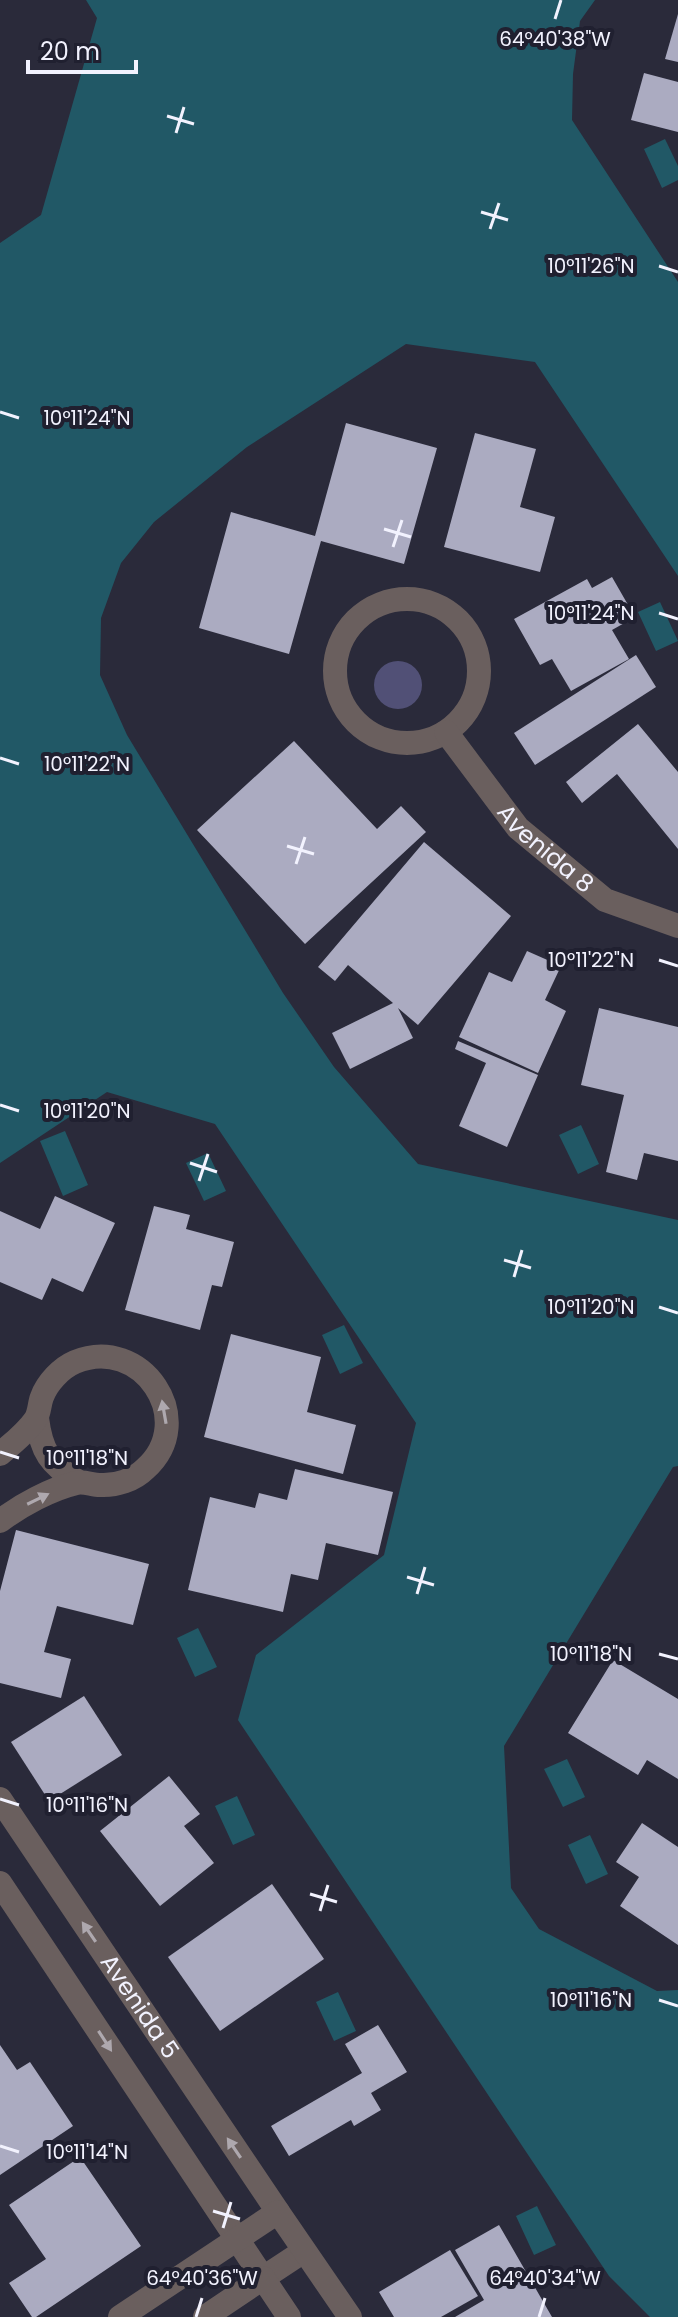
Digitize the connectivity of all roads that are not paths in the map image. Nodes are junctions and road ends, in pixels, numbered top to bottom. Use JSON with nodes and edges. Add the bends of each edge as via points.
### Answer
{"nodes":[{"id":1,"x":446,"y":732,"type":"junction"},
{"id":2,"x":678,"y":926,"type":"edge"},
{"id":3,"x":37,"y":1418,"type":"junction"},
{"id":4,"x":0,"y":1454,"type":"edge"},
{"id":5,"x":79,"y":1482,"type":"junction"},
{"id":6,"x":0,"y":1521,"type":"edge"},
{"id":7,"x":0,"y":1799,"type":"edge"},
{"id":8,"x":0,"y":1883,"type":"edge"},
{"id":9,"x":278,"y":2212,"type":"junction"},
{"id":10,"x":237,"y":2241,"type":"junction"},
{"id":11,"x":304,"y":2251,"type":"junction"},
{"id":12,"x":263,"y":2278,"type":"junction"},
{"id":13,"x":120,"y":2317,"type":"edge"},
{"id":14,"x":205,"y":2317,"type":"edge"},
{"id":15,"x":289,"y":2317,"type":"edge"},
{"id":16,"x":350,"y":2317,"type":"edge"}],
"edges":[{"from":1,"to":1,"type":"street","via":[[473,701],[479,661],[473,642],[446,610],[427,602],[407,599],[368,610],[352,624],[338,651],[335,681],[341,701],[367,731],[387,740],[407,743]]},
{"from":1,"to":2,"type":"street","name":"Avenida 8","via":[[518,828],[605,900]]},
{"from":3,"to":4,"type":"street"},
{"from":3,"to":5,"type":"street","via":[[48,1457]]},
{"from":5,"to":3,"type":"street","one_way":true,"via":[[125,1482],[145,1470],[167,1430],[156,1385],[140,1368],[119,1359],[74,1362],[42,1395]]},
{"from":6,"to":5,"type":"street","one_way":true},
{"from":9,"to":7,"type":"street","name":"Avenida 5","one_way":true},
{"from":8,"to":10,"type":"street","name":"Avenida 5","one_way":true},
{"from":9,"to":10,"type":"street"},
{"from":9,"to":11,"type":"street","name":"Avenida 5"},
{"from":10,"to":12,"type":"street","name":"Avenida 5"},
{"from":10,"to":13,"type":"street"},
{"from":11,"to":12,"type":"street"},
{"from":11,"to":16,"type":"street","name":"Avenida 5"},
{"from":12,"to":14,"type":"street"},
{"from":12,"to":15,"type":"street","name":"Avenida 5"}]}
